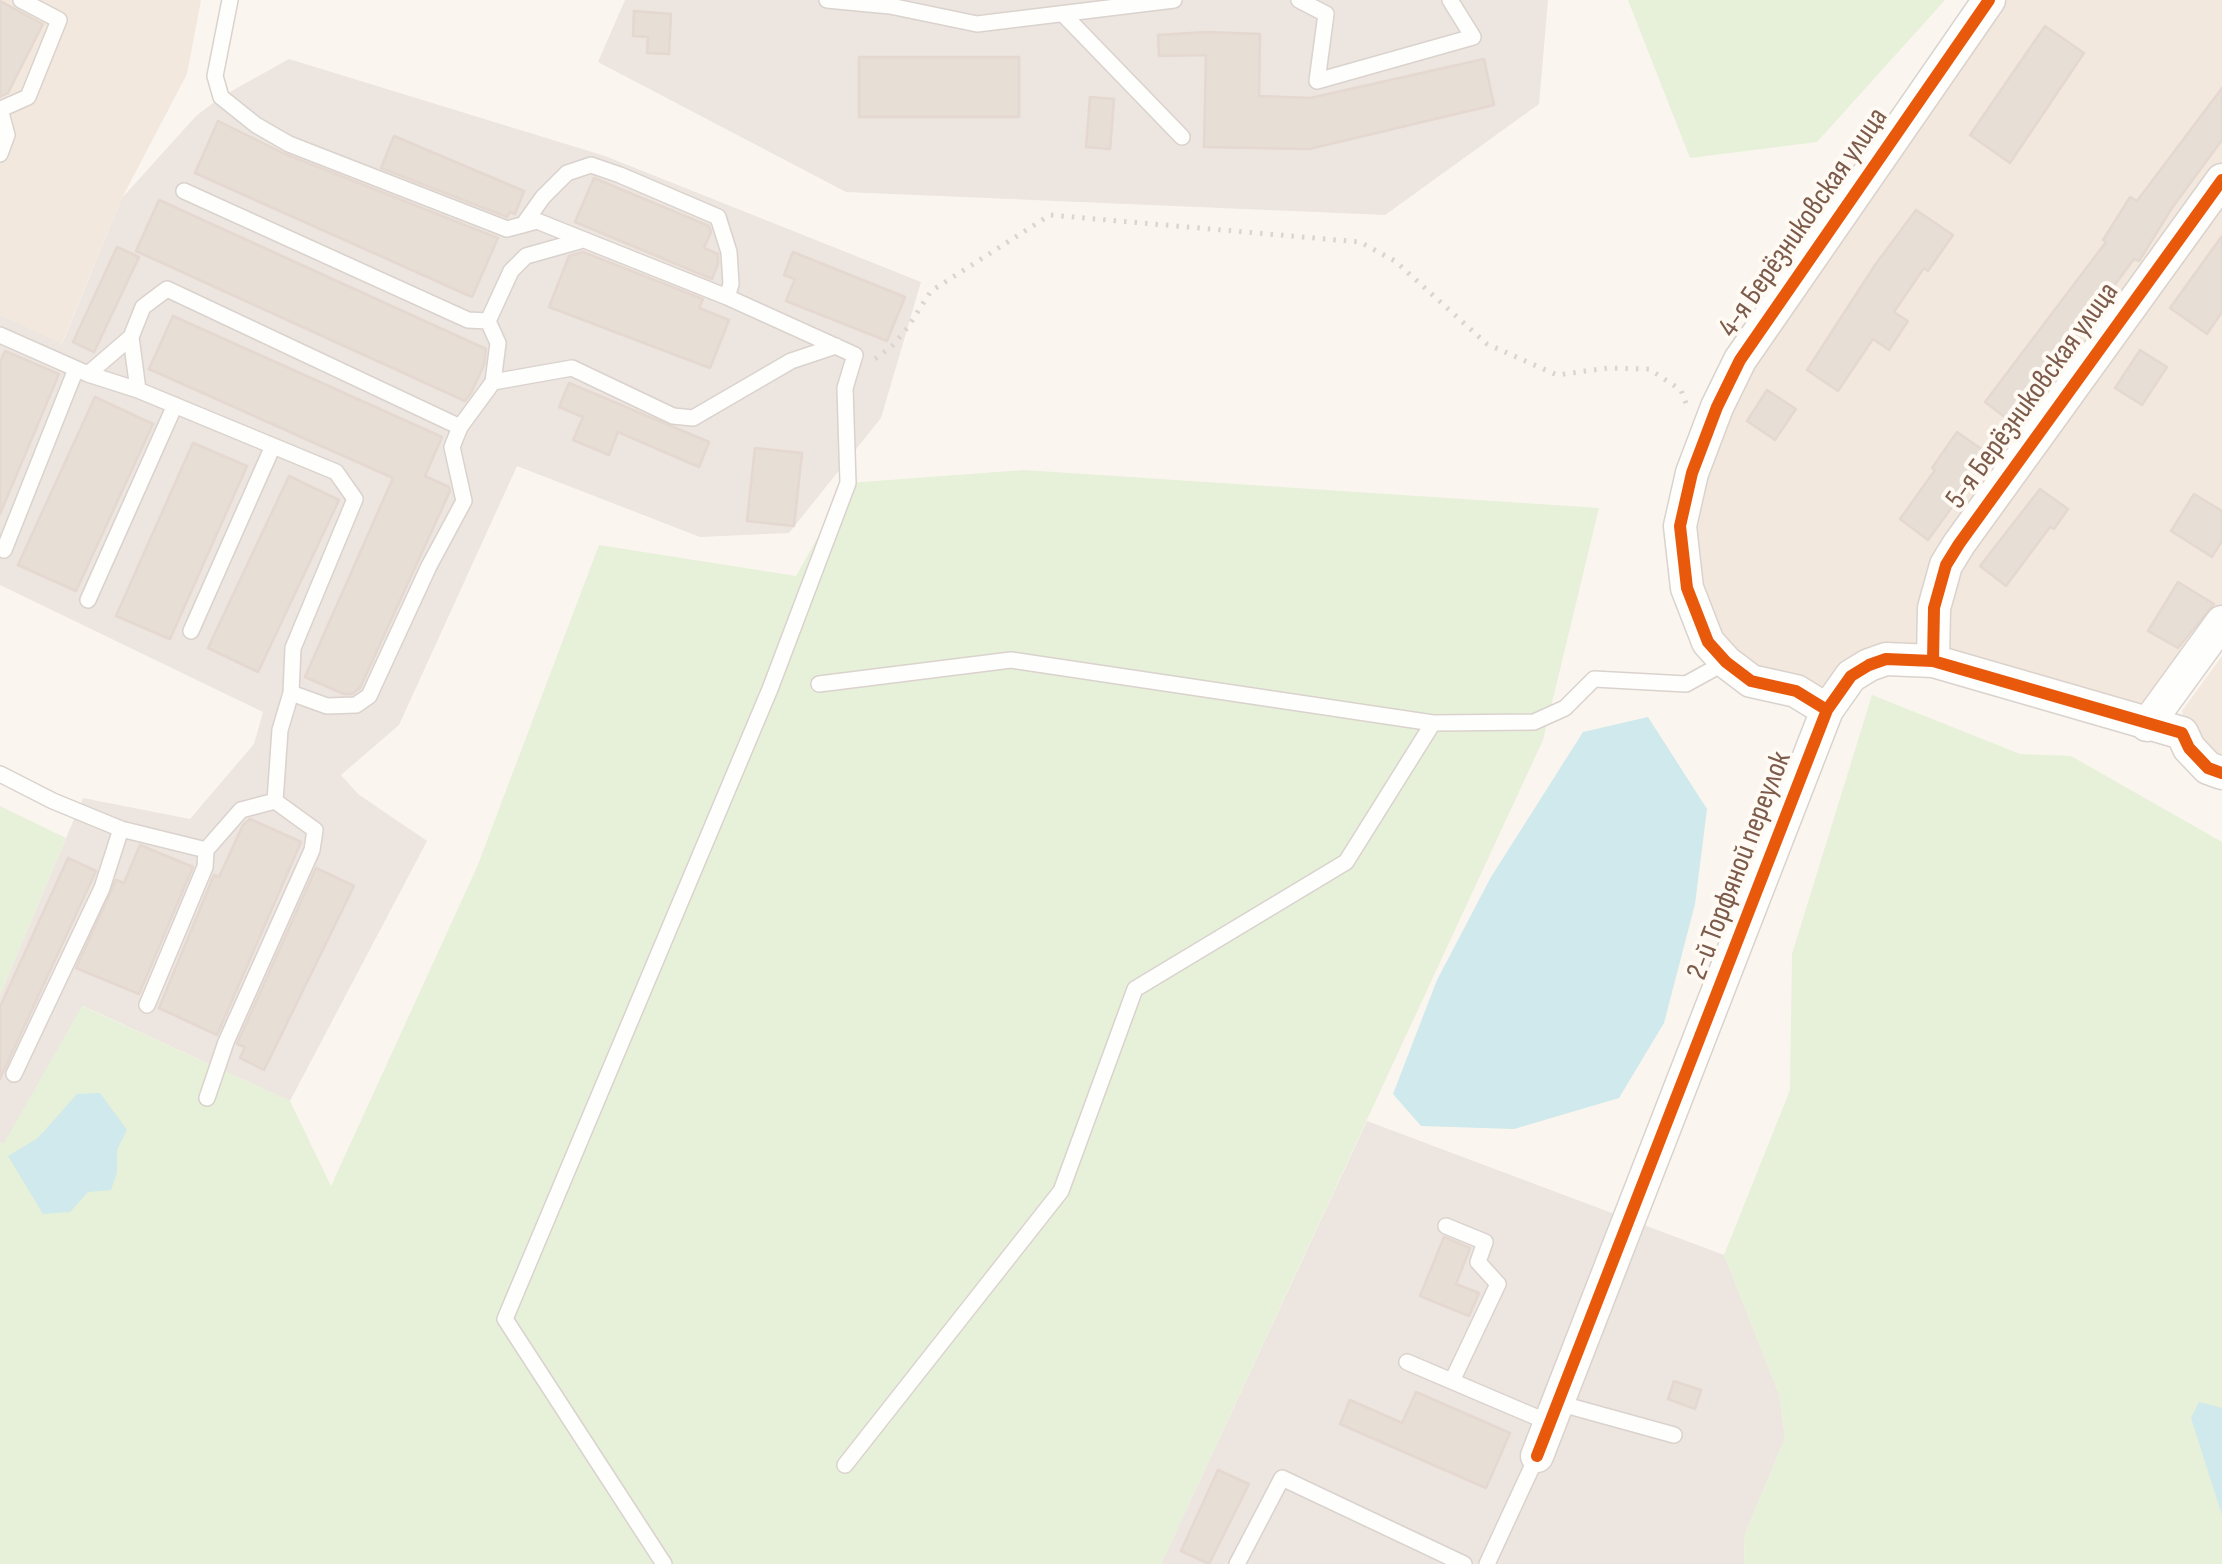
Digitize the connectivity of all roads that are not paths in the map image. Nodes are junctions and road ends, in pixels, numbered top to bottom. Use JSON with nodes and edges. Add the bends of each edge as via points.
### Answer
{"nodes":[{"id":1,"x":21,"y":0,"type":"edge"},
{"id":2,"x":230,"y":0,"type":"edge"},
{"id":3,"x":827,"y":0,"type":"edge"},
{"id":4,"x":1174,"y":0,"type":"edge"},
{"id":5,"x":1297,"y":0,"type":"edge"},
{"id":6,"x":1450,"y":0,"type":"edge"},
{"id":7,"x":1989,"y":0,"type":"edge"},
{"id":8,"x":932,"y":7,"type":"edge"},
{"id":9,"x":1064,"y":15,"type":"junction"},
{"id":10,"x":0,"y":109,"type":"edge"},
{"id":11,"x":1182,"y":137,"type":"dead end"},
{"id":12,"x":0,"y":154,"type":"edge"},
{"id":13,"x":2222,"y":180,"type":"edge"},
{"id":14,"x":184,"y":192,"type":"dead end"},
{"id":15,"x":523,"y":225,"type":"junction"},
{"id":16,"x":583,"y":240,"type":"junction"},
{"id":17,"x":727,"y":297,"type":"junction"},
{"id":18,"x":488,"y":321,"type":"junction"},
{"id":19,"x":0,"y":335,"type":"edge"},
{"id":20,"x":131,"y":337,"type":"junction"},
{"id":21,"x":836,"y":346,"type":"junction"},
{"id":22,"x":82,"y":371,"type":"junction"},
{"id":23,"x":494,"y":382,"type":"junction"},
{"id":24,"x":138,"y":390,"type":"junction"},
{"id":25,"x":175,"y":405,"type":"junction"},
{"id":26,"x":460,"y":427,"type":"junction"},
{"id":27,"x":273,"y":446,"type":"junction"},
{"id":28,"x":4,"y":550,"type":"dead end"},
{"id":29,"x":88,"y":600,"type":"dead end"},
{"id":30,"x":2222,"y":622,"type":"edge"},
{"id":31,"x":191,"y":632,"type":"dead end"},
{"id":32,"x":1933,"y":661,"type":"junction"},
{"id":33,"x":1726,"y":662,"type":"junction"},
{"id":34,"x":819,"y":684,"type":"dead end"},
{"id":35,"x":290,"y":694,"type":"junction"},
{"id":36,"x":1827,"y":710,"type":"junction"},
{"id":37,"x":1432,"y":723,"type":"junction"},
{"id":38,"x":2147,"y":725,"type":"junction"},
{"id":39,"x":0,"y":774,"type":"edge"},
{"id":40,"x":2222,"y":774,"type":"edge"},
{"id":41,"x":275,"y":801,"type":"junction"},
{"id":42,"x":121,"y":828,"type":"junction"},
{"id":43,"x":206,"y":850,"type":"junction"},
{"id":44,"x":147,"y":1005,"type":"dead end"},
{"id":45,"x":14,"y":1074,"type":"dead end"},
{"id":46,"x":207,"y":1098,"type":"dead end"},
{"id":47,"x":1446,"y":1226,"type":"dead end"},
{"id":48,"x":1407,"y":1362,"type":"dead end"},
{"id":49,"x":1452,"y":1382,"type":"junction"},
{"id":50,"x":1554,"y":1413,"type":"junction"},
{"id":51,"x":1674,"y":1436,"type":"dead end"},
{"id":52,"x":1537,"y":1456,"type":"joint"},
{"id":53,"x":845,"y":1465,"type":"dead end"},
{"id":54,"x":664,"y":1564,"type":"edge"},
{"id":55,"x":1237,"y":1564,"type":"edge"},
{"id":56,"x":1464,"y":1564,"type":"edge"},
{"id":57,"x":1487,"y":1564,"type":"edge"}],
"edges":[{"from":1,"to":10,"type":"lane","via":[[59,20],[28,96]]},
{"from":2,"to":15,"type":"lane","via":[[215,76],[221,97],[256,125],[288,144],[507,230]]},
{"from":3,"to":8,"type":"lane"},
{"from":4,"to":9,"type":"lane"},
{"from":5,"to":6,"type":"lane","via":[[1326,14],[1317,81],[1474,37]]},
{"from":7,"to":33,"type":"street","name":"4-я Берёзниковская улица","via":[[1766,320],[1716,407],[1680,526],[1697,620]]},
{"from":8,"to":9,"type":"lane","via":[[977,24]]},
{"from":9,"to":11,"type":"lane"},
{"from":10,"to":12,"type":"lane","via":[[7,135]]},
{"from":13,"to":32,"type":"street","name":"5-я Берёзниковская улица","via":[[1965,533],[1934,608]]},
{"from":14,"to":18,"type":"lane","via":[[468,320]]},
{"from":15,"to":16,"type":"lane","via":[[537,221]]},
{"from":15,"to":17,"type":"lane","via":[[567,174],[590,165],[620,175],[718,217],[728,252]]},
{"from":16,"to":17,"type":"lane"},
{"from":16,"to":18,"type":"lane","via":[[526,256],[511,271]]},
{"from":17,"to":21,"type":"lane"},
{"from":18,"to":23,"type":"lane","via":[[498,343]]},
{"from":19,"to":22,"type":"lane"},
{"from":20,"to":22,"type":"lane"},
{"from":20,"to":24,"type":"lane"},
{"from":20,"to":26,"type":"lane","via":[[143,307],[167,289]]},
{"from":21,"to":23,"type":"lane","via":[[791,361],[693,418],[673,416],[572,368]]},
{"from":21,"to":54,"type":"lane","via":[[855,355],[845,388],[848,483],[770,689],[506,1319]]},
{"from":22,"to":24,"type":"lane"},
{"from":22,"to":28,"type":"lane"},
{"from":23,"to":26,"type":"lane"},
{"from":24,"to":25,"type":"lane"},
{"from":25,"to":27,"type":"lane"},
{"from":25,"to":29,"type":"lane"},
{"from":26,"to":35,"type":"lane","via":[[452,447],[464,501],[369,696],[356,705],[327,706]]},
{"from":27,"to":31,"type":"lane"},
{"from":27,"to":35,"type":"lane","via":[[336,472],[354,499],[293,648]]},
{"from":30,"to":38,"type":"street"},
{"from":32,"to":36,"type":"street","name":"2-й Торфяной переулок","via":[[1869,665],[1851,676]]},
{"from":32,"to":38,"type":"street","name":"2-й Торфяной переулок"},
{"from":33,"to":36,"type":"street","name":"4-я Берёзниковская улица","via":[[1751,681],[1796,691]]},
{"from":33,"to":37,"type":"lane","via":[[1686,684],[1594,679],[1565,708],[1534,722]]},
{"from":34,"to":37,"type":"lane","via":[[1011,660]]},
{"from":35,"to":41,"type":"lane"},
{"from":36,"to":50,"type":"street","name":"2-й Торфяной переулок"},
{"from":37,"to":53,"type":"lane","via":[[1346,862],[1135,989],[1061,1192]]},
{"from":38,"to":40,"type":"street","name":"2-й Торфяной переулок","via":[[2182,732],[2208,768]]},
{"from":39,"to":42,"type":"lane"},
{"from":41,"to":43,"type":"lane","via":[[241,810]]},
{"from":41,"to":46,"type":"lane","via":[[315,830],[312,850]]},
{"from":42,"to":43,"type":"lane"},
{"from":42,"to":45,"type":"lane","via":[[102,888]]},
{"from":43,"to":44,"type":"lane"},
{"from":47,"to":49,"type":"lane","via":[[1485,1242],[1478,1262],[1498,1284]]},
{"from":48,"to":49,"type":"lane"},
{"from":49,"to":50,"type":"lane"},
{"from":50,"to":51,"type":"lane"},
{"from":50,"to":52,"type":"street","name":"2-й Торфяной переулок"},
{"from":52,"to":57,"type":"lane"},
{"from":55,"to":56,"type":"lane","via":[[1282,1478]]}]}
